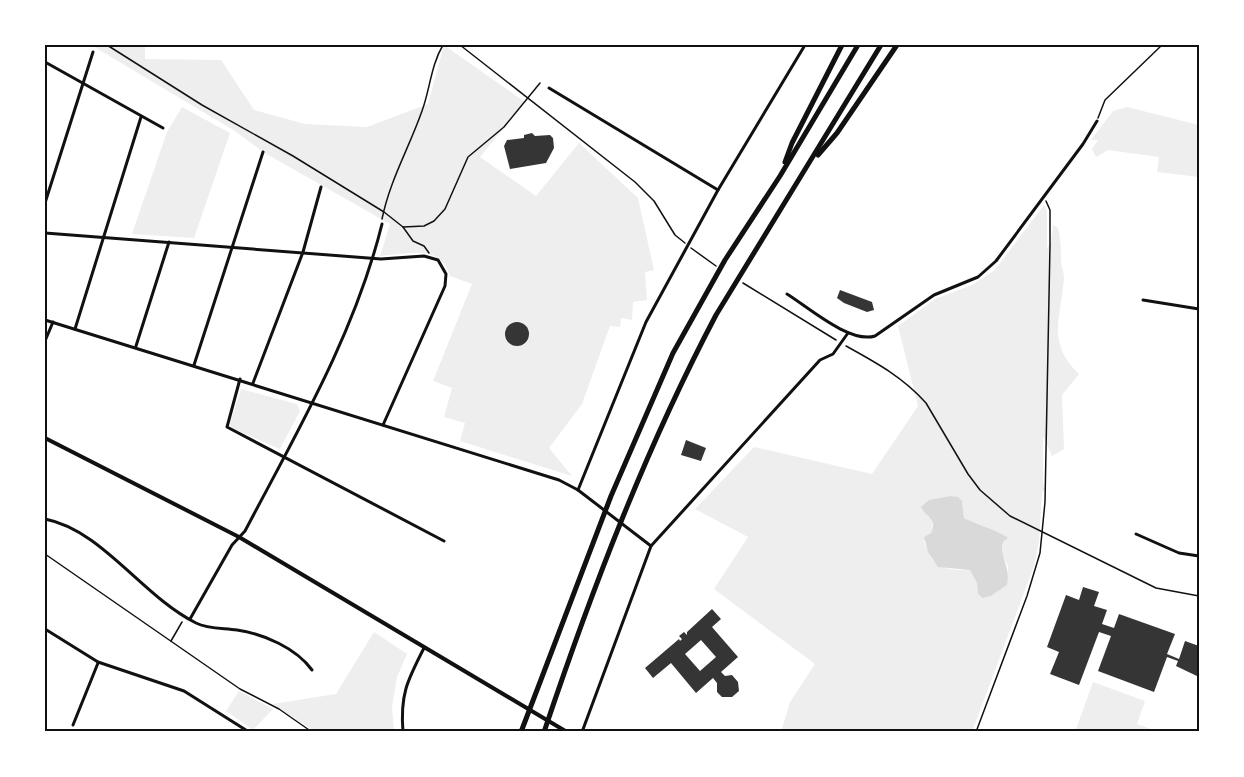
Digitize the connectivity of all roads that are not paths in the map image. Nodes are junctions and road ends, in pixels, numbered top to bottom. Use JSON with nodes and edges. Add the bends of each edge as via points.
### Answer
{"nodes":[{"id":1,"x":806,"y":45,"type":"edge"},
{"id":2,"x":842,"y":45,"type":"edge"},
{"id":3,"x":858,"y":45,"type":"edge"},
{"id":4,"x":881,"y":45,"type":"edge"},
{"id":5,"x":897,"y":45,"type":"edge"},
{"id":6,"x":93,"y":52,"type":"dead end"},
{"id":7,"x":45,"y":62,"type":"edge"},
{"id":8,"x":82,"y":84,"type":"junction"},
{"id":9,"x":549,"y":88,"type":"dead end"},
{"id":10,"x":141,"y":117,"type":"junction"},
{"id":11,"x":1097,"y":121,"type":"road end"},
{"id":12,"x":163,"y":128,"type":"dead end"},
{"id":13,"x":263,"y":152,"type":"dead end"},
{"id":14,"x":809,"y":165,"type":"junction"},
{"id":15,"x":780,"y":176,"type":"junction"},
{"id":16,"x":321,"y":187,"type":"dead end"},
{"id":17,"x":717,"y":190,"type":"junction"},
{"id":18,"x":45,"y":203,"type":"edge"},
{"id":19,"x":382,"y":224,"type":"road end"},
{"id":20,"x":45,"y":233,"type":"edge"},
{"id":21,"x":101,"y":238,"type":"junction"},
{"id":22,"x":169,"y":242,"type":"junction"},
{"id":23,"x":234,"y":247,"type":"junction"},
{"id":24,"x":303,"y":252,"type":"junction"},
{"id":25,"x":373,"y":258,"type":"junction"},
{"id":26,"x":787,"y":294,"type":"dead end"},
{"id":27,"x":1143,"y":300,"type":"dead end"},
{"id":28,"x":1199,"y":309,"type":"edge"},
{"id":29,"x":45,"y":320,"type":"edge"},
{"id":30,"x":53,"y":322,"type":"junction"},
{"id":31,"x":75,"y":329,"type":"junction"},
{"id":32,"x":848,"y":333,"type":"junction"},
{"id":33,"x":45,"y":341,"type":"edge"},
{"id":34,"x":136,"y":347,"type":"junction"},
{"id":35,"x":194,"y":365,"type":"junction"},
{"id":36,"x":240,"y":379,"type":"junction"},
{"id":37,"x":253,"y":383,"type":"junction"},
{"id":38,"x":312,"y":402,"type":"junction"},
{"id":39,"x":383,"y":425,"type":"junction"},
{"id":40,"x":45,"y":438,"type":"edge"},
{"id":41,"x":285,"y":457,"type":"junction"},
{"id":42,"x":578,"y":490,"type":"junction"},
{"id":43,"x":45,"y":519,"type":"edge"},
{"id":44,"x":1136,"y":534,"type":"dead end"},
{"id":45,"x":239,"y":537,"type":"junction"},
{"id":46,"x":444,"y":541,"type":"dead end"},
{"id":47,"x":651,"y":546,"type":"junction"},
{"id":48,"x":1199,"y":556,"type":"edge"},
{"id":49,"x":190,"y":619,"type":"junction"},
{"id":50,"x":45,"y":629,"type":"edge"},
{"id":51,"x":424,"y":648,"type":"junction"},
{"id":52,"x":98,"y":662,"type":"junction"},
{"id":53,"x":312,"y":670,"type":"dead end"},
{"id":54,"x":73,"y":725,"type":"dead end"},
{"id":55,"x":249,"y":732,"type":"edge"},
{"id":56,"x":403,"y":732,"type":"edge"},
{"id":57,"x":521,"y":732,"type":"edge"},
{"id":58,"x":544,"y":732,"type":"edge"},
{"id":59,"x":567,"y":732,"type":"edge"},
{"id":60,"x":582,"y":732,"type":"edge"}],
"edges":[{"from":1,"to":17,"type":"street"},
{"from":2,"to":15,"type":"highway","via":[[792,143]]},
{"from":3,"to":15,"type":"highway"},
{"from":4,"to":14,"type":"highway"},
{"from":5,"to":14,"type":"highway","via":[[837,133]]},
{"from":6,"to":8,"type":"street"},
{"from":7,"to":8,"type":"street"},
{"from":8,"to":10,"type":"street"},
{"from":8,"to":18,"type":"street"},
{"from":9,"to":17,"type":"street"},
{"from":10,"to":12,"type":"street"},
{"from":10,"to":21,"type":"street"},
{"from":11,"to":32,"type":"street","via":[[996,261],[978,277],[934,295],[875,336],[861,338]]},
{"from":13,"to":23,"type":"street"},
{"from":14,"to":58,"type":"highway","via":[[692,361],[647,457]]},
{"from":15,"to":57,"type":"highway","via":[[725,260],[673,353],[611,496]]},
{"from":16,"to":24,"type":"street"},
{"from":17,"to":42,"type":"street","via":[[641,333]]},
{"from":19,"to":25,"type":"street"},
{"from":20,"to":21,"type":"street"},
{"from":21,"to":22,"type":"street"},
{"from":21,"to":31,"type":"street"},
{"from":22,"to":23,"type":"street"},
{"from":22,"to":34,"type":"street"},
{"from":23,"to":24,"type":"street"},
{"from":23,"to":35,"type":"street"},
{"from":24,"to":25,"type":"street"},
{"from":24,"to":37,"type":"street"},
{"from":25,"to":38,"type":"street","via":[[348,326]]},
{"from":25,"to":39,"type":"street","via":[[429,257],[445,269],[445,286]]},
{"from":26,"to":32,"type":"street"},
{"from":27,"to":28,"type":"street"},
{"from":29,"to":30,"type":"street"},
{"from":30,"to":31,"type":"street"},
{"from":30,"to":33,"type":"street"},
{"from":31,"to":34,"type":"street"},
{"from":32,"to":47,"type":"street"},
{"from":34,"to":35,"type":"street"},
{"from":35,"to":36,"type":"street"},
{"from":36,"to":37,"type":"street"},
{"from":36,"to":41,"type":"street","via":[[227,428]]},
{"from":37,"to":38,"type":"street"},
{"from":38,"to":39,"type":"street"},
{"from":38,"to":41,"type":"street"},
{"from":39,"to":42,"type":"street","via":[[512,464]]},
{"from":40,"to":45,"type":"street"},
{"from":41,"to":45,"type":"street"},
{"from":41,"to":46,"type":"street"},
{"from":42,"to":47,"type":"street"},
{"from":43,"to":49,"type":"street","via":[[86,535],[152,593]]},
{"from":44,"to":48,"type":"street","via":[[1179,553]]},
{"from":45,"to":49,"type":"street"},
{"from":45,"to":51,"type":"street"},
{"from":47,"to":60,"type":"street"},
{"from":49,"to":53,"type":"street","via":[[210,627],[260,635],[282,645]]},
{"from":50,"to":52,"type":"street"},
{"from":51,"to":56,"type":"street","via":[[402,697]]},
{"from":51,"to":59,"type":"street"},
{"from":52,"to":54,"type":"street"},
{"from":52,"to":55,"type":"street","via":[[184,691]]}]}
